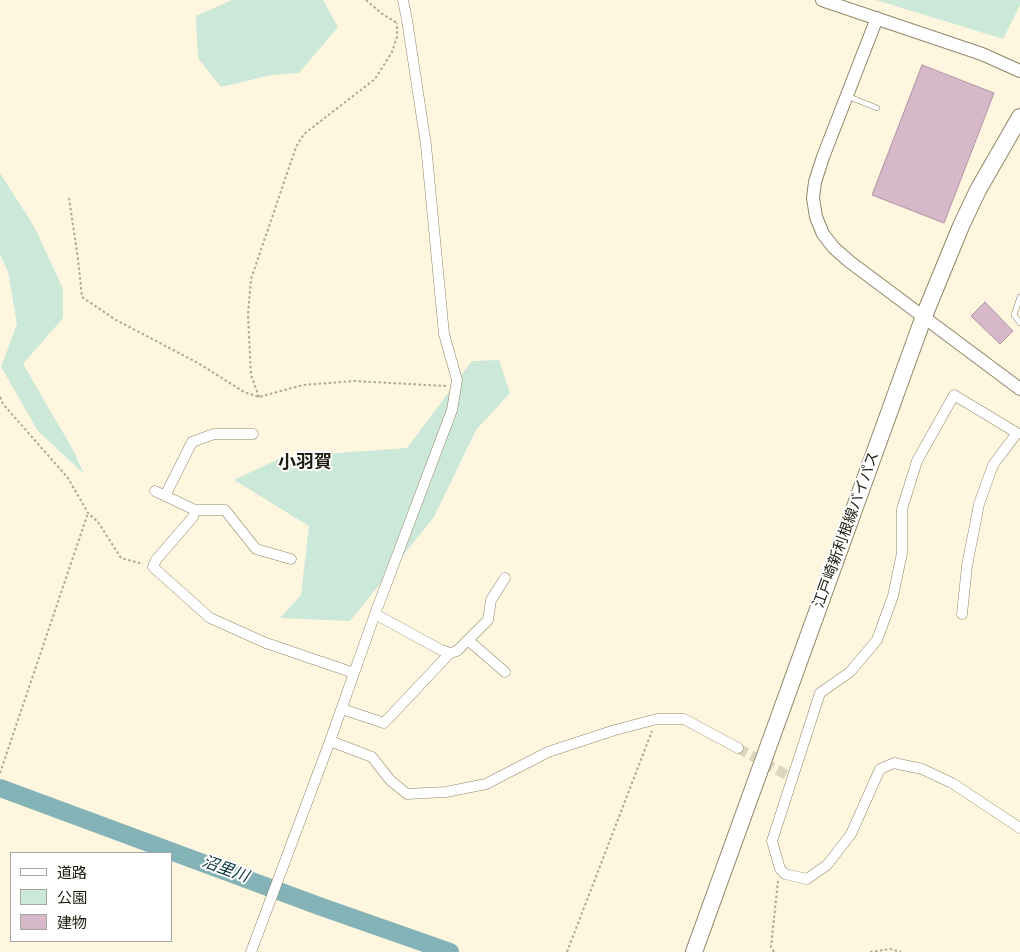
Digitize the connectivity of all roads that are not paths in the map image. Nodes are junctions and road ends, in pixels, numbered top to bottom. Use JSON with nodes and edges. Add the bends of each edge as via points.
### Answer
{"nodes":[{"id":1,"x":402,"y":0,"type":"edge"},
{"id":2,"x":822,"y":0,"type":"edge"},
{"id":3,"x":877,"y":18,"type":"junction"},
{"id":4,"x":1020,"y":71,"type":"edge"},
{"id":5,"x":847,"y":96,"type":"junction"},
{"id":6,"x":878,"y":108,"type":"dead end"},
{"id":7,"x":1020,"y":117,"type":"edge"},
{"id":8,"x":1020,"y":297,"type":"edge"},
{"id":9,"x":924,"y":316,"type":"junction"},
{"id":10,"x":1020,"y":323,"type":"edge"},
{"id":11,"x":1020,"y":389,"type":"edge"},
{"id":12,"x":253,"y":434,"type":"dead end"},
{"id":13,"x":195,"y":510,"type":"junction"},
{"id":14,"x":291,"y":559,"type":"dead end"},
{"id":15,"x":505,"y":578,"type":"dead end"},
{"id":16,"x":375,"y":614,"type":"junction"},
{"id":17,"x":962,"y":614,"type":"dead end"},
{"id":18,"x":468,"y":640,"type":"junction"},
{"id":19,"x":450,"y":653,"type":"junction"},
{"id":20,"x":505,"y":672,"type":"dead end"},
{"id":21,"x":354,"y":673,"type":"junction"},
{"id":22,"x":342,"y":708,"type":"junction"},
{"id":23,"x":330,"y":741,"type":"junction"},
{"id":24,"x":738,"y":748,"type":"tunnel mouth"},
{"id":25,"x":1020,"y":828,"type":"edge"},
{"id":26,"x":251,"y":952,"type":"edge"},
{"id":27,"x":694,"y":952,"type":"edge"}],
"edges":[{"from":1,"to":16,"type":"street","via":[[402,21],[426,145],[444,334],[457,380],[452,410]]},
{"from":2,"to":3,"type":"street"},
{"from":3,"to":4,"type":"street","via":[[982,54]]},
{"from":3,"to":5,"type":"street"},
{"from":5,"to":6,"type":"lane"},
{"from":5,"to":9,"type":"street","via":[[816,182],[813,198],[816,217],[834,248]]},
{"from":7,"to":9,"type":"main road","name":"江戸崎新利根線バイパス","via":[[965,217]]},
{"from":8,"to":10,"type":"lane","via":[[1014,315]]},
{"from":9,"to":11,"type":"street"},
{"from":9,"to":27,"type":"main road","name":"江戸崎新利根線バイパス"},
{"from":12,"to":13,"type":"street","via":[[214,434],[192,442],[160,494]]},
{"from":13,"to":14,"type":"street","via":[[225,510],[256,549]]},
{"from":13,"to":21,"type":"street","via":[[193,517],[153,567],[210,618],[266,643]]},
{"from":15,"to":18,"type":"street","via":[[490,600],[488,620]]},
{"from":16,"to":19,"type":"street"},
{"from":16,"to":21,"type":"street"},
{"from":17,"to":25,"type":"street","via":[[966,566],[980,504],[993,465],[1017,433],[954,395],[917,460],[902,510],[902,552],[893,596],[877,640],[850,672],[820,693],[772,841],[780,869],[785,874],[807,879],[827,865],[851,834],[880,769],[894,763],[922,769],[952,783]]},
{"from":18,"to":19,"type":"street"},
{"from":18,"to":20,"type":"street"},
{"from":19,"to":22,"type":"street","via":[[384,722]]},
{"from":21,"to":22,"type":"street"},
{"from":22,"to":23,"type":"street"},
{"from":23,"to":24,"type":"street","via":[[372,757],[390,780],[407,794],[446,792],[486,784],[548,752],[656,720],[684,719]]},
{"from":23,"to":26,"type":"street"}]}
